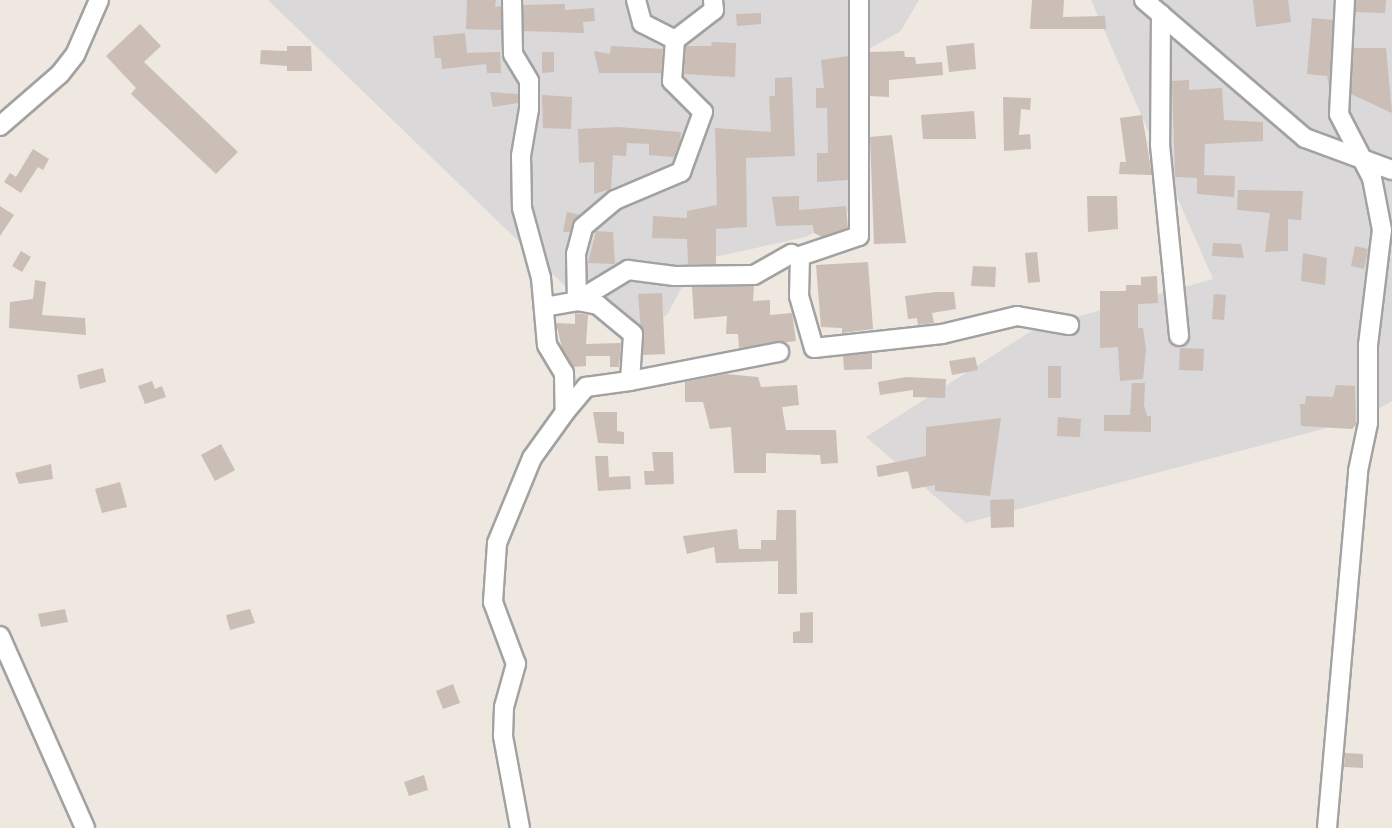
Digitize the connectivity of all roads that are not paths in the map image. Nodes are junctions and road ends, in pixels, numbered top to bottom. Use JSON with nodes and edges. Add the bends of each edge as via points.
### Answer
{"nodes":[{"id":1,"x":99,"y":0,"type":"edge"},
{"id":2,"x":512,"y":0,"type":"edge"},
{"id":3,"x":636,"y":0,"type":"edge"},
{"id":4,"x":713,"y":0,"type":"edge"},
{"id":5,"x":859,"y":0,"type":"edge"},
{"id":6,"x":1143,"y":0,"type":"edge"},
{"id":7,"x":1345,"y":0,"type":"edge"},
{"id":8,"x":1161,"y":14,"type":"junction"},
{"id":9,"x":675,"y":40,"type":"junction"},
{"id":10,"x":0,"y":127,"type":"edge"},
{"id":11,"x":1359,"y":158,"type":"junction"},
{"id":12,"x":1392,"y":170,"type":"edge"},
{"id":13,"x":1392,"y":213,"type":"edge"},
{"id":14,"x":1382,"y":230,"type":"junction"},
{"id":15,"x":791,"y":254,"type":"dead end"},
{"id":16,"x":577,"y":301,"type":"junction"},
{"id":17,"x":544,"y":307,"type":"junction"},
{"id":18,"x":1069,"y":325,"type":"dead end"},
{"id":19,"x":1179,"y":336,"type":"dead end"},
{"id":20,"x":779,"y":352,"type":"dead end"},
{"id":21,"x":630,"y":381,"type":"junction"},
{"id":22,"x":565,"y":412,"type":"junction"},
{"id":23,"x":0,"y":636,"type":"edge"},
{"id":24,"x":85,"y":828,"type":"edge"},
{"id":25,"x":520,"y":828,"type":"edge"},
{"id":26,"x":1326,"y":828,"type":"edge"}],
"edges":[{"from":1,"to":10,"type":"street","via":[[75,55]]},
{"from":2,"to":17,"type":"street","via":[[513,54],[529,81],[521,156],[522,208]]},
{"from":3,"to":9,"type":"street","via":[[642,23]]},
{"from":4,"to":9,"type":"street","via":[[714,10]]},
{"from":5,"to":18,"type":"street","via":[[859,236],[800,256],[799,296],[814,348],[943,334],[1017,316]]},
{"from":6,"to":8,"type":"street"},
{"from":7,"to":11,"type":"street","via":[[1339,114]]},
{"from":8,"to":11,"type":"street","via":[[1305,138]]},
{"from":8,"to":19,"type":"street","via":[[1160,145]]},
{"from":9,"to":16,"type":"street","via":[[673,81],[703,112],[681,172],[615,200],[583,227],[576,254]]},
{"from":11,"to":12,"type":"street"},
{"from":11,"to":14,"type":"street","via":[[1372,178]]},
{"from":13,"to":14,"type":"street"},
{"from":14,"to":26,"type":"street","via":[[1368,345],[1368,423],[1358,471]]},
{"from":15,"to":16,"type":"street","via":[[754,275],[675,276],[628,270]]},
{"from":16,"to":17,"type":"street"},
{"from":16,"to":21,"type":"street","via":[[598,305],[633,334]]},
{"from":17,"to":22,"type":"street","via":[[547,345],[564,373]]},
{"from":20,"to":21,"type":"street"},
{"from":21,"to":22,"type":"street","via":[[586,387]]},
{"from":22,"to":25,"type":"street","via":[[532,458],[494,559],[493,602],[516,664],[504,707],[503,736]]},
{"from":23,"to":24,"type":"street"}]}
